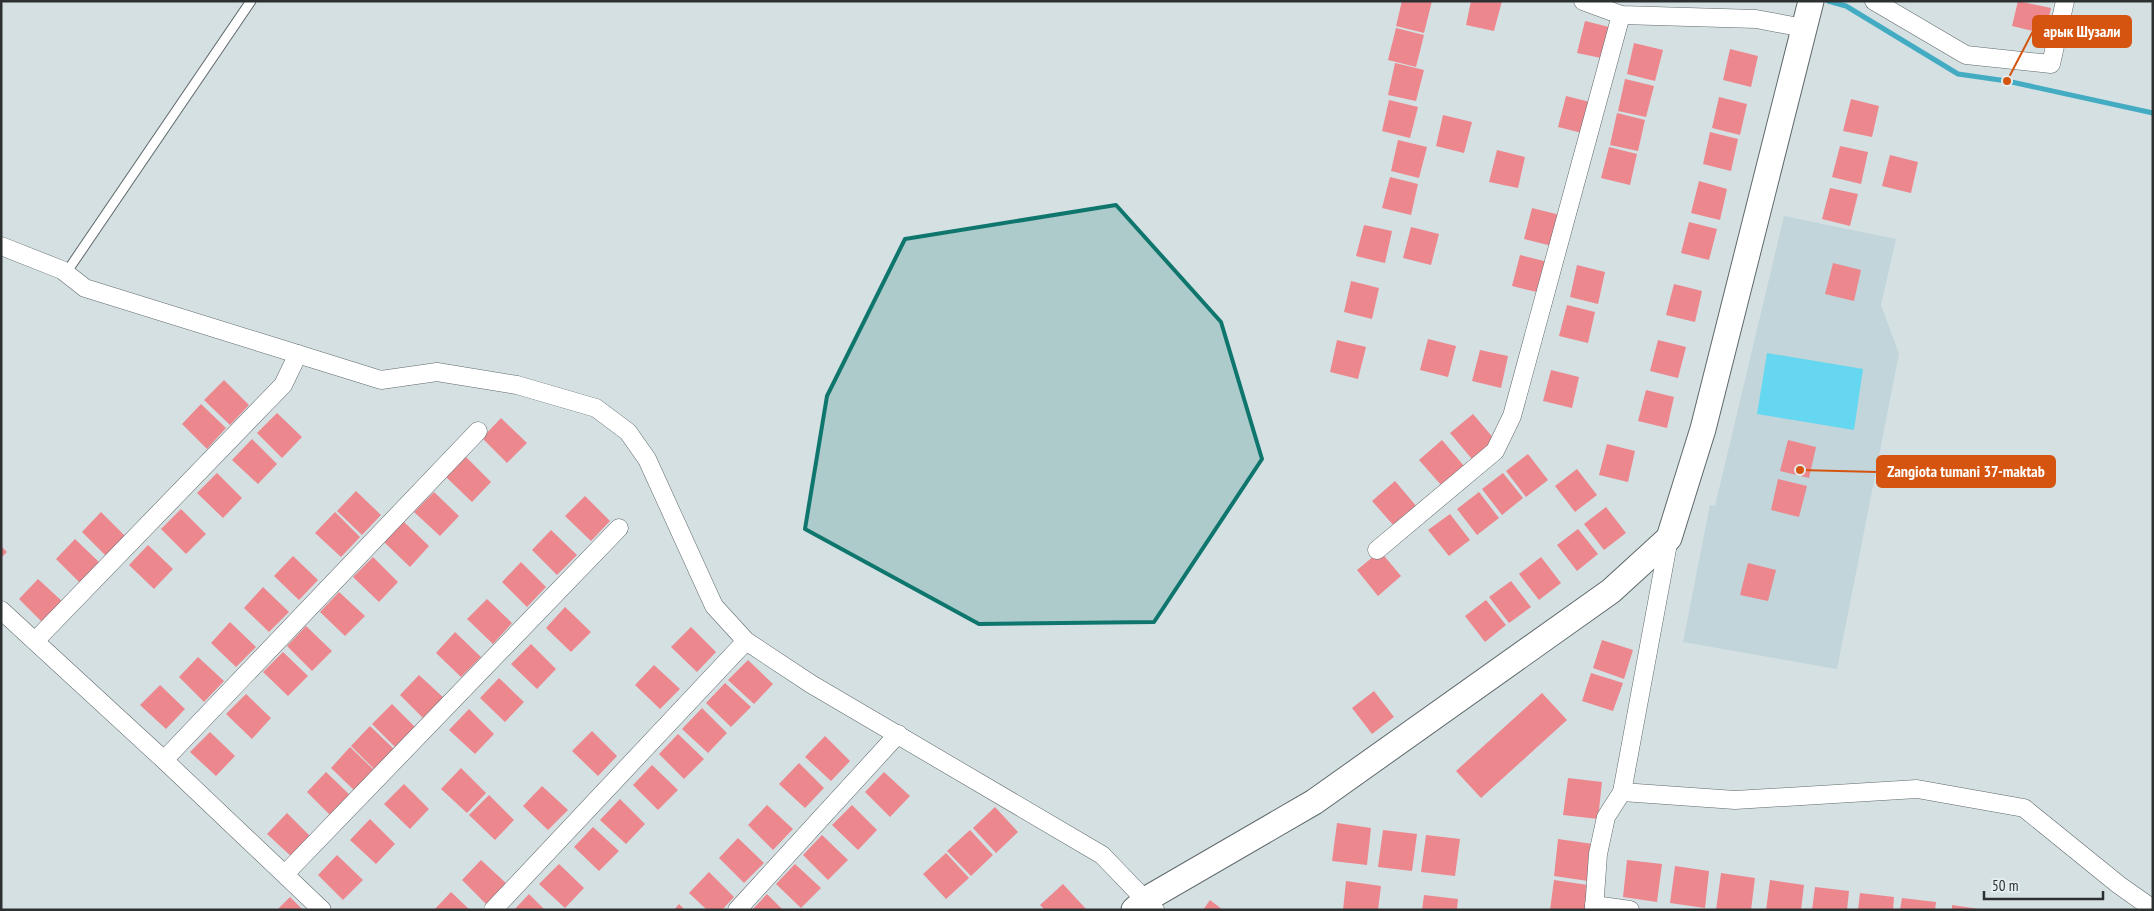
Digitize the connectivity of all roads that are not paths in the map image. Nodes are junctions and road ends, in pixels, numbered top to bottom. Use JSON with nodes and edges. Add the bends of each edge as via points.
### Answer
{"nodes":[{"id":1,"x":251,"y":1,"type":"edge"},
{"id":2,"x":1583,"y":1,"type":"edge"},
{"id":3,"x":1874,"y":1,"type":"edge"},
{"id":4,"x":2065,"y":1,"type":"edge"},
{"id":5,"x":1808,"y":13,"type":"edge"},
{"id":6,"x":1622,"y":16,"type":"junction"},
{"id":7,"x":1,"y":246,"type":"edge"},
{"id":8,"x":66,"y":273,"type":"junction"},
{"id":9,"x":298,"y":354,"type":"junction"},
{"id":10,"x":478,"y":431,"type":"dead end"},
{"id":11,"x":619,"y":528,"type":"dead end"},
{"id":12,"x":1669,"y":538,"type":"junction"},
{"id":13,"x":1377,"y":550,"type":"dead end"},
{"id":14,"x":1,"y":610,"type":"edge"},
{"id":15,"x":35,"y":641,"type":"junction"},
{"id":16,"x":746,"y":641,"type":"junction"},
{"id":17,"x":898,"y":734,"type":"junction"},
{"id":18,"x":164,"y":760,"type":"junction"},
{"id":19,"x":1622,"y":792,"type":"junction"},
{"id":20,"x":284,"y":874,"type":"junction"},
{"id":21,"x":1144,"y":907,"type":"edge"},
{"id":22,"x":1594,"y":907,"type":"edge"},
{"id":23,"x":2153,"y":909,"type":"edge"},
{"id":24,"x":322,"y":910,"type":"edge"},
{"id":25,"x":493,"y":910,"type":"edge"},
{"id":26,"x":737,"y":910,"type":"edge"},
{"id":27,"x":1630,"y":910,"type":"edge"}],
"edges":[{"from":1,"to":8,"type":"lane"},
{"from":2,"to":6,"type":"street"},
{"from":3,"to":4,"type":"street","via":[[1966,55],[2050,64]]},
{"from":5,"to":6,"type":"street","via":[[1756,19]]},
{"from":5,"to":12,"type":"main road","via":[[1703,429]]},
{"from":6,"to":13,"type":"street","via":[[1512,416],[1495,451]]},
{"from":7,"to":8,"type":"street"},
{"from":8,"to":9,"type":"street","via":[[85,288]]},
{"from":9,"to":15,"type":"street","via":[[282,385]]},
{"from":9,"to":16,"type":"street","via":[[381,380],[437,372],[517,385],[596,408],[628,432],[647,458],[714,606]]},
{"from":10,"to":18,"type":"street"},
{"from":11,"to":20,"type":"street"},
{"from":12,"to":19,"type":"street"},
{"from":12,"to":21,"type":"main road","via":[[1611,591],[1314,802]]},
{"from":14,"to":15,"type":"street"},
{"from":15,"to":18,"type":"street"},
{"from":16,"to":17,"type":"street","via":[[811,684]]},
{"from":16,"to":25,"type":"street"},
{"from":17,"to":21,"type":"street","via":[[1102,855]]},
{"from":17,"to":26,"type":"street"},
{"from":18,"to":20,"type":"street"},
{"from":19,"to":22,"type":"street","via":[[1606,817],[1598,854]]},
{"from":19,"to":23,"type":"street","via":[[1735,800],[1917,789],[2024,808],[2119,886]]},
{"from":20,"to":24,"type":"street"},
{"from":22,"to":27,"type":"street"}]}
